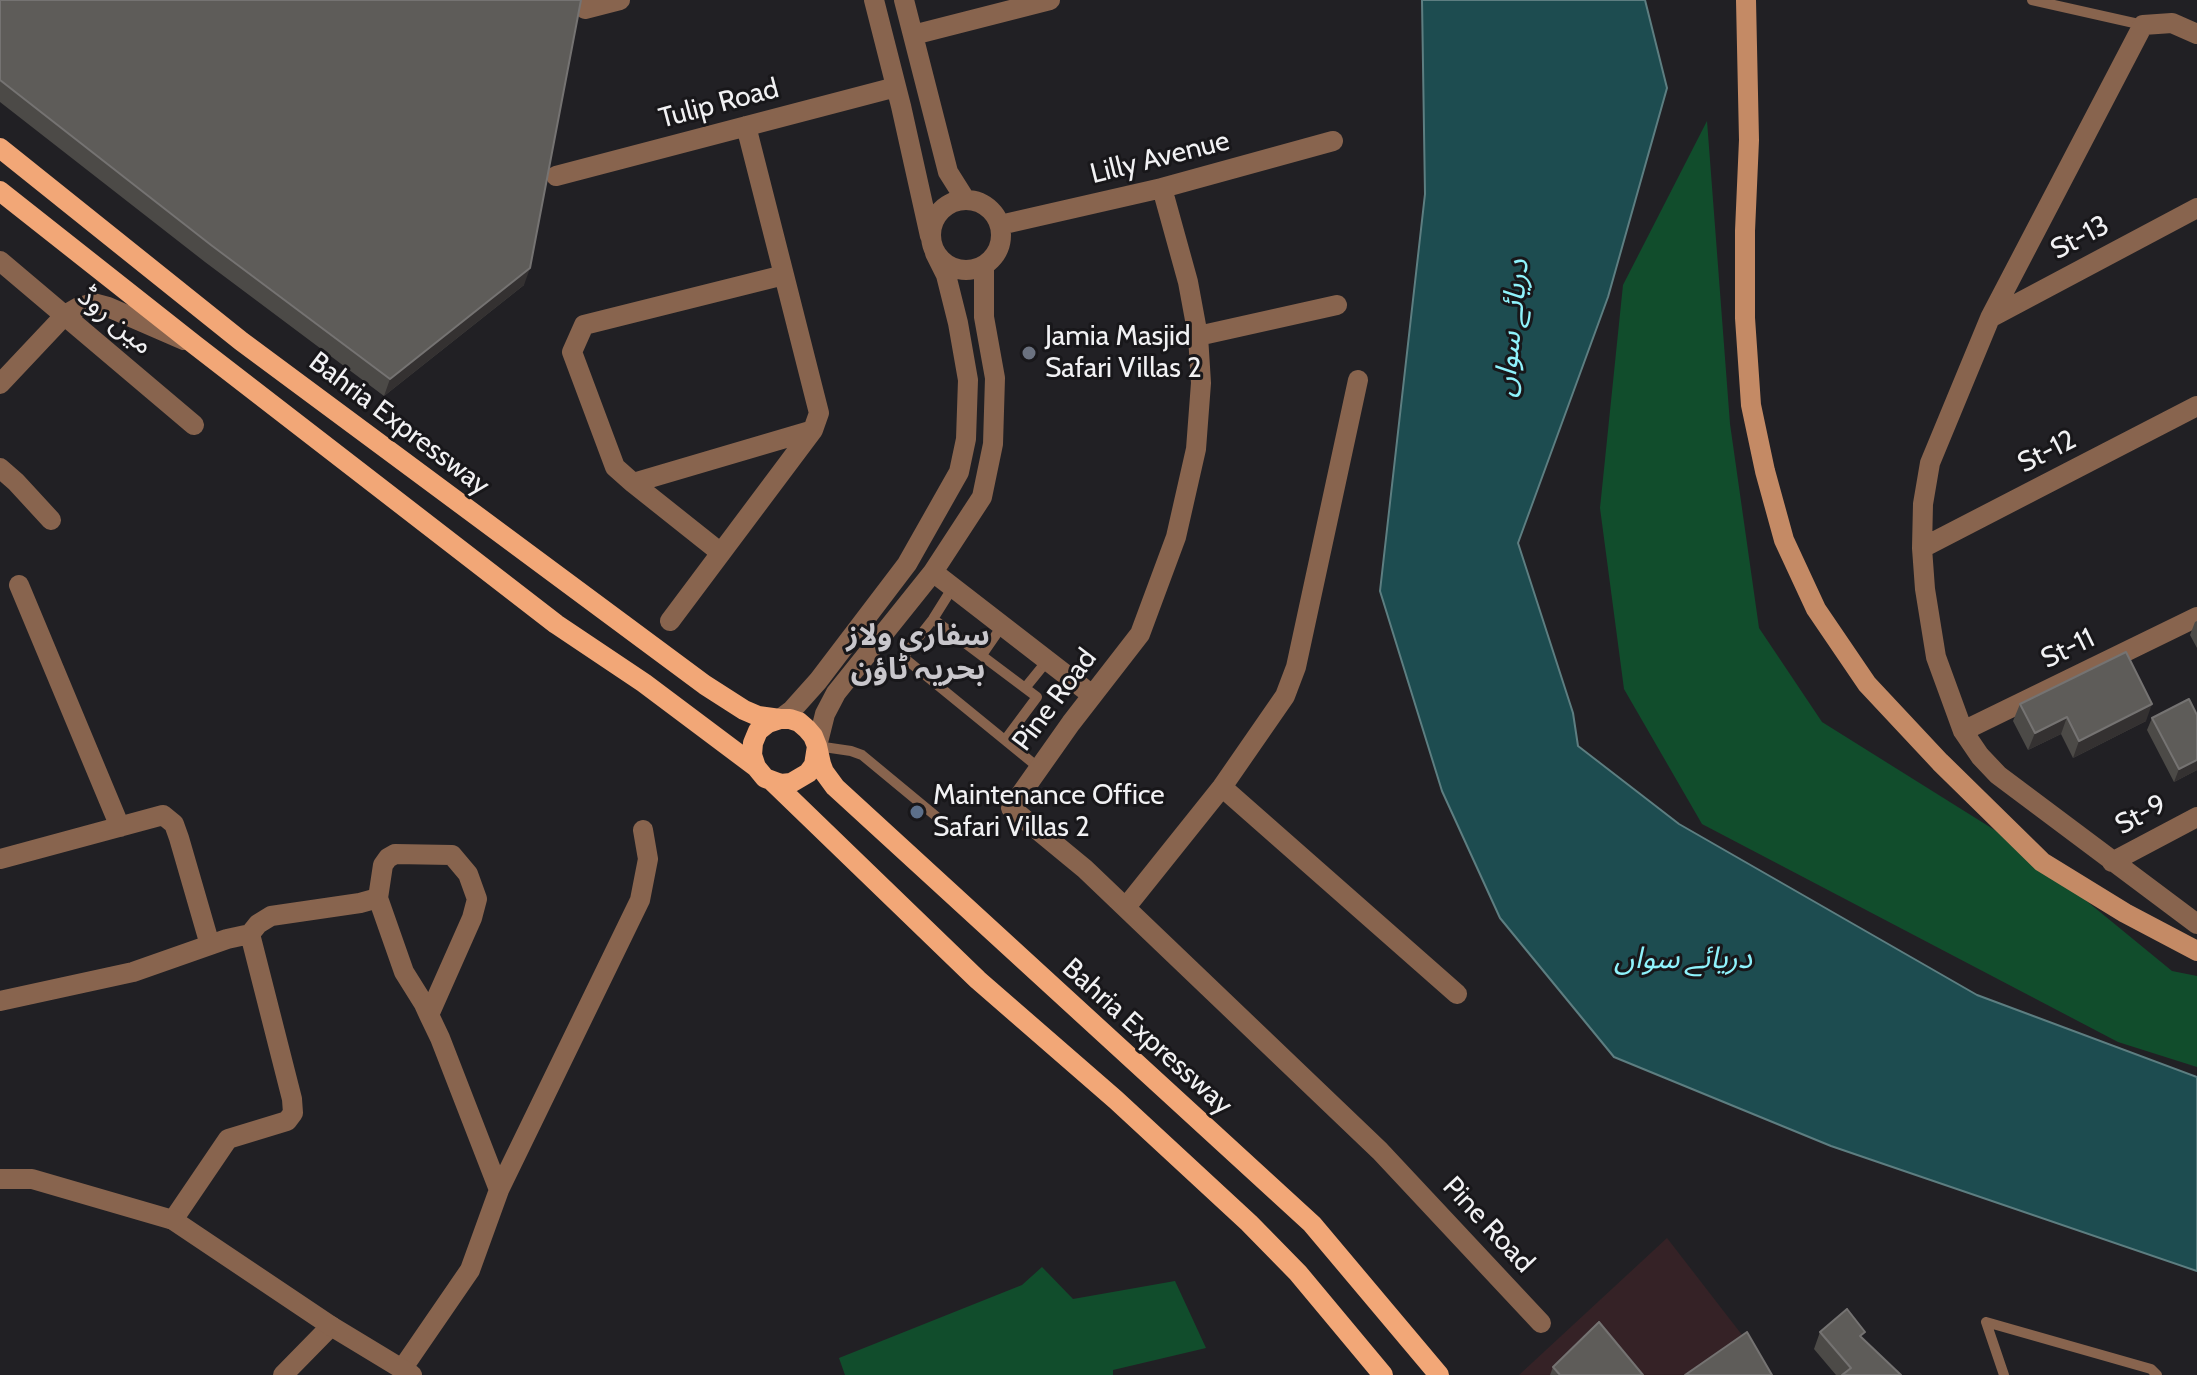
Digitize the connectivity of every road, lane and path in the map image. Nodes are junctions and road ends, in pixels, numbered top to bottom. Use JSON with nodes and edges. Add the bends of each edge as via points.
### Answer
{"nodes":[{"id":1,"x":620,"y":0,"type":"edge"},
{"id":2,"x":874,"y":0,"type":"edge"},
{"id":3,"x":904,"y":0,"type":"edge"},
{"id":4,"x":1050,"y":0,"type":"edge"},
{"id":5,"x":1746,"y":0,"type":"edge"},
{"id":6,"x":2032,"y":0,"type":"edge"},
{"id":7,"x":585,"y":9,"type":"dead end"},
{"id":8,"x":2143,"y":25,"type":"junction"},
{"id":9,"x":2197,"y":34,"type":"edge"},
{"id":10,"x":913,"y":35,"type":"junction"},
{"id":11,"x":896,"y":87,"type":"junction"},
{"id":12,"x":746,"y":126,"type":"junction"},
{"id":13,"x":1333,"y":141,"type":"dead end"},
{"id":14,"x":0,"y":148,"type":"edge"},
{"id":15,"x":556,"y":176,"type":"dead end"},
{"id":16,"x":1162,"y":188,"type":"junction"},
{"id":17,"x":0,"y":191,"type":"edge"},
{"id":18,"x":965,"y":199,"type":"junction"},
{"id":19,"x":2197,"y":208,"type":"edge"},
{"id":20,"x":1000,"y":225,"type":"junction"},
{"id":21,"x":932,"y":244,"type":"junction"},
{"id":22,"x":0,"y":261,"type":"edge"},
{"id":23,"x":984,"y":265,"type":"junction"},
{"id":24,"x":784,"y":275,"type":"junction"},
{"id":25,"x":1337,"y":305,"type":"dead end"},
{"id":26,"x":65,"y":315,"type":"junction"},
{"id":27,"x":1990,"y":318,"type":"junction"},
{"id":28,"x":1198,"y":336,"type":"junction"},
{"id":29,"x":195,"y":345,"type":"junction"},
{"id":30,"x":1358,"y":380,"type":"dead end"},
{"id":31,"x":0,"y":384,"type":"edge"},
{"id":32,"x":2197,"y":406,"type":"edge"},
{"id":33,"x":194,"y":425,"type":"dead end"},
{"id":34,"x":813,"y":430,"type":"junction"},
{"id":35,"x":0,"y":468,"type":"edge"},
{"id":36,"x":633,"y":483,"type":"junction"},
{"id":37,"x":8,"y":486,"type":"edge"},
{"id":38,"x":51,"y":520,"type":"dead end"},
{"id":39,"x":1922,"y":548,"type":"junction"},
{"id":40,"x":721,"y":553,"type":"junction"},
{"id":41,"x":933,"y":572,"type":"junction"},
{"id":42,"x":19,"y":585,"type":"dead end"},
{"id":43,"x":953,"y":587,"type":"junction"},
{"id":44,"x":2197,"y":617,"type":"edge"},
{"id":45,"x":933,"y":619,"type":"junction"},
{"id":46,"x":670,"y":621,"type":"dead end"},
{"id":47,"x":1002,"y":626,"type":"junction"},
{"id":48,"x":982,"y":655,"type":"junction"},
{"id":49,"x":1047,"y":661,"type":"junction"},
{"id":50,"x":1025,"y":688,"type":"junction"},
{"id":51,"x":1092,"y":695,"type":"junction"},
{"id":52,"x":780,"y":719,"type":"junction"},
{"id":53,"x":1963,"y":731,"type":"junction"},
{"id":54,"x":1005,"y":740,"type":"junction"},
{"id":55,"x":817,"y":746,"type":"junction"},
{"id":56,"x":756,"y":767,"type":"junction"},
{"id":57,"x":1039,"y":768,"type":"junction"},
{"id":58,"x":772,"y":781,"type":"junction"},
{"id":59,"x":1222,"y":787,"type":"junction"},
{"id":60,"x":2197,"y":817,"type":"edge"},
{"id":61,"x":943,"y":822,"type":"dead end"},
{"id":62,"x":120,"y":827,"type":"junction"},
{"id":63,"x":643,"y":830,"type":"dead end"},
{"id":64,"x":0,"y":859,"type":"edge"},
{"id":65,"x":2112,"y":862,"type":"junction"},
{"id":66,"x":378,"y":898,"type":"junction"},
{"id":67,"x":1126,"y":907,"type":"junction"},
{"id":68,"x":2197,"y":924,"type":"edge"},
{"id":69,"x":250,"y":934,"type":"junction"},
{"id":70,"x":210,"y":945,"type":"junction"},
{"id":71,"x":2197,"y":951,"type":"edge"},
{"id":72,"x":1457,"y":994,"type":"dead end"},
{"id":73,"x":0,"y":1001,"type":"edge"},
{"id":74,"x":429,"y":1015,"type":"junction"},
{"id":75,"x":0,"y":1179,"type":"edge"},
{"id":76,"x":499,"y":1190,"type":"junction"},
{"id":77,"x":173,"y":1220,"type":"junction"},
{"id":78,"x":1541,"y":1323,"type":"dead end"},
{"id":79,"x":331,"y":1326,"type":"junction"},
{"id":80,"x":407,"y":1372,"type":"edge"},
{"id":81,"x":283,"y":1375,"type":"edge"},
{"id":82,"x":1383,"y":1375,"type":"edge"},
{"id":83,"x":1439,"y":1375,"type":"edge"},
{"id":84,"x":2004,"y":1375,"type":"edge"},
{"id":85,"x":2157,"y":1375,"type":"edge"}],
"edges":[{"from":1,"to":7,"type":"street"},
{"from":2,"to":11,"type":"street"},
{"from":3,"to":10,"type":"street"},
{"from":4,"to":10,"type":"street"},
{"from":5,"to":71,"type":"main road","via":[[1745,318],[1751,405],[1784,540],[1816,609],[1867,684],[2042,862]]},
{"from":6,"to":8,"type":"lane"},
{"from":8,"to":9,"type":"street","via":[[2172,23]]},
{"from":8,"to":27,"type":"street"},
{"from":10,"to":18,"type":"street","via":[[948,172]]},
{"from":11,"to":12,"type":"street","name":"Tulip Road"},
{"from":11,"to":21,"type":"street"},
{"from":12,"to":15,"type":"street","name":"Tulip Road"},
{"from":12,"to":24,"type":"street"},
{"from":13,"to":16,"type":"street","name":"Lilly Avenue"},
{"from":14,"to":52,"type":"main road","name":"Bahria Expressway","via":[[253,350],[705,685],[744,710]]},
{"from":16,"to":20,"type":"street","name":"Lilly Avenue"},
{"from":16,"to":28,"type":"street","name":"Pine Road"},
{"from":17,"to":29,"type":"main road"},
{"from":18,"to":20,"type":"street","via":[[983,204]]},
{"from":18,"to":21,"type":"street","via":[[947,204],[934,218]]},
{"from":19,"to":27,"type":"street","name":"St-13"},
{"from":20,"to":23,"type":"street","via":[[997,252]]},
{"from":21,"to":23,"type":"street","via":[[948,266],[966,271]]},
{"from":21,"to":52,"type":"street","via":[[946,275],[968,380],[959,472],[907,564],[801,702]]},
{"from":22,"to":26,"type":"street","name":"مین روڈ"},
{"from":23,"to":41,"type":"street","via":[[984,317],[995,378],[993,444],[982,497]]},
{"from":24,"to":34,"type":"street","via":[[819,413]]},
{"from":24,"to":36,"type":"street","via":[[584,325],[572,352],[615,467]]},
{"from":25,"to":28,"type":"street"},
{"from":26,"to":29,"type":"street","via":[[93,303]]},
{"from":26,"to":31,"type":"street"},
{"from":26,"to":33,"type":"street","name":"مین روڈ"},
{"from":27,"to":39,"type":"street","via":[[1930,463]]},
{"from":28,"to":51,"type":"street","name":"Pine Road","via":[[1196,449],[1176,537],[1140,634]]},
{"from":29,"to":56,"type":"main road","via":[[556,624]]},
{"from":30,"to":59,"type":"street","via":[[1296,667],[1285,696]]},
{"from":32,"to":39,"type":"street","name":"St-12"},
{"from":34,"to":36,"type":"street"},
{"from":34,"to":40,"type":"street"},
{"from":35,"to":37,"type":"street"},
{"from":36,"to":40,"type":"street"},
{"from":37,"to":38,"type":"street"},
{"from":39,"to":53,"type":"street","via":[[1936,657]]},
{"from":40,"to":46,"type":"street"},
{"from":41,"to":43,"type":"street"},
{"from":41,"to":55,"type":"street","via":[[836,693]]},
{"from":42,"to":62,"type":"street"},
{"from":43,"to":45,"type":"lane"},
{"from":43,"to":47,"type":"street"},
{"from":44,"to":53,"type":"street","name":"St-11"},
{"from":45,"to":48,"type":"lane"},
{"from":45,"to":54,"type":"lane","via":[[903,657]]},
{"from":47,"to":48,"type":"lane"},
{"from":47,"to":49,"type":"street"},
{"from":48,"to":50,"type":"lane"},
{"from":49,"to":50,"type":"lane"},
{"from":49,"to":51,"type":"street"},
{"from":50,"to":54,"type":"lane","via":[[1037,697]]},
{"from":51,"to":57,"type":"street","name":"Pine Road"},
{"from":52,"to":55,"type":"main road","via":[[799,722]]},
{"from":52,"to":56,"type":"main road","via":[[758,731],[752,755]]},
{"from":53,"to":65,"type":"street","via":[[1998,775]]},
{"from":54,"to":57,"type":"lane"},
{"from":55,"to":58,"type":"main road","via":[[808,773],[791,783]]},
{"from":55,"to":61,"type":"lane","via":[[862,755]]},
{"from":55,"to":83,"type":"main road","name":"Bahria Expressway","via":[[824,772],[835,787],[1312,1224]]},
{"from":56,"to":58,"type":"main road"},
{"from":57,"to":67,"type":"street","name":"Pine Road","via":[[1011,808]]},
{"from":58,"to":82,"type":"main road","via":[[978,980],[1249,1223]]},
{"from":59,"to":67,"type":"street"},
{"from":59,"to":72,"type":"street"},
{"from":60,"to":65,"type":"street","name":"St-9"},
{"from":62,"to":64,"type":"street"},
{"from":62,"to":70,"type":"street","via":[[163,815],[174,824]]},
{"from":63,"to":76,"type":"street","via":[[648,859],[640,900]]},
{"from":65,"to":68,"type":"street"},
{"from":66,"to":69,"type":"street","via":[[271,916]]},
{"from":66,"to":74,"type":"street","via":[[404,972]]},
{"from":66,"to":74,"type":"street","via":[[383,865],[395,854],[452,855],[468,874],[477,899],[472,918]]},
{"from":67,"to":78,"type":"street","name":"Pine Road","via":[[1380,1151]]},
{"from":69,"to":70,"type":"street"},
{"from":69,"to":77,"type":"street","via":[[293,1113],[287,1121],[228,1139]]},
{"from":70,"to":73,"type":"street","via":[[133,972]]},
{"from":74,"to":76,"type":"street"},
{"from":75,"to":77,"type":"street","via":[[32,1179]]},
{"from":76,"to":80,"type":"street","via":[[470,1270]]},
{"from":77,"to":79,"type":"street"},
{"from":79,"to":80,"type":"street"},
{"from":79,"to":81,"type":"street"},
{"from":84,"to":85,"type":"lane","via":[[1986,1322]]}]}
